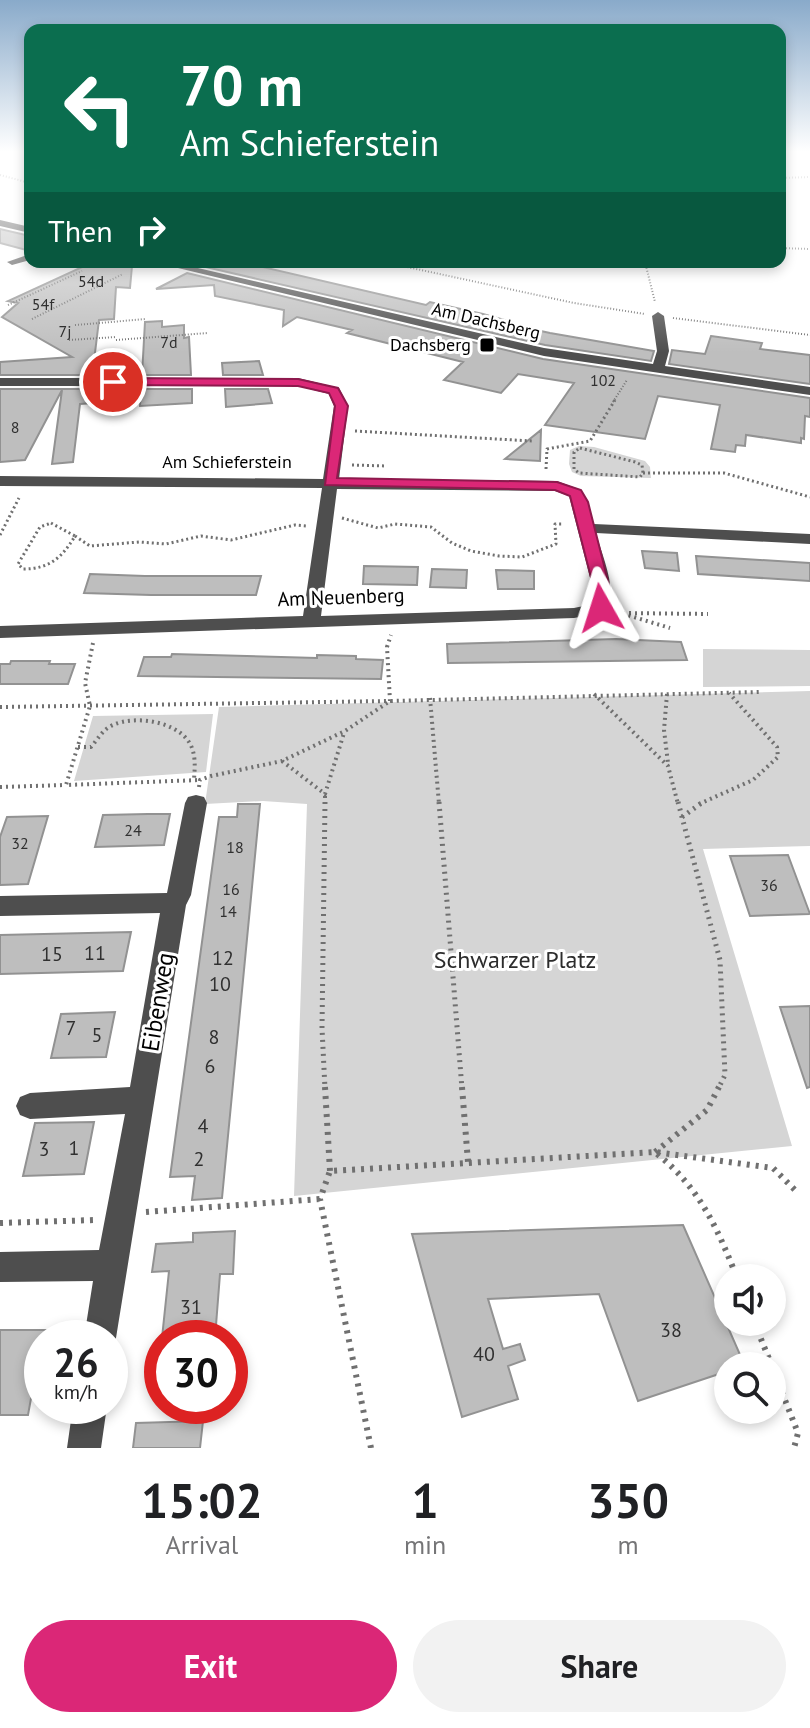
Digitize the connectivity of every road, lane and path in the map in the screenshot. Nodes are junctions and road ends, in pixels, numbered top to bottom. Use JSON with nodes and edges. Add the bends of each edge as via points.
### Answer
{"nodes":[{"id":1,"x":0,"y":223,"type":"edge"},
{"id":2,"x":24,"y":229,"type":"edge"},
{"id":3,"x":786,"y":248,"type":"edge"},
{"id":4,"x":810,"y":249,"type":"edge"},
{"id":5,"x":24,"y":259,"type":"edge"},
{"id":6,"x":12,"y":262,"type":"dead end"},
{"id":7,"x":183,"y":268,"type":"edge"},
{"id":8,"x":412,"y":268,"type":"edge"},
{"id":9,"x":646,"y":268,"type":"edge"},
{"id":10,"x":82,"y":271,"type":"dead end"},
{"id":11,"x":123,"y":274,"type":"dead end"},
{"id":12,"x":8,"y":305,"type":"dead end"},
{"id":13,"x":658,"y":316,"type":"junction"},
{"id":14,"x":32,"y":319,"type":"dead end"},
{"id":15,"x":146,"y":319,"type":"dead end"},
{"id":16,"x":75,"y":325,"type":"dead end"},
{"id":17,"x":208,"y":333,"type":"dead end"},
{"id":18,"x":810,"y":335,"type":"edge"},
{"id":19,"x":69,"y":340,"type":"dead end"},
{"id":20,"x":634,"y":367,"type":"junction"},
{"id":21,"x":657,"y":370,"type":"junction"},
{"id":22,"x":0,"y":382,"type":"edge"},
{"id":23,"x":810,"y":391,"type":"edge"},
{"id":24,"x":339,"y":430,"type":"junction"},
{"id":25,"x":532,"y":441,"type":"dead end"},
{"id":26,"x":590,"y":441,"type":"junction"},
{"id":27,"x":583,"y":449,"type":"junction"},
{"id":28,"x":546,"y":472,"type":"dead end"},
{"id":29,"x":643,"y":473,"type":"junction"},
{"id":30,"x":0,"y":481,"type":"edge"},
{"id":31,"x":330,"y":482,"type":"junction"},
{"id":32,"x":21,"y":495,"type":"dead end"},
{"id":33,"x":810,"y":497,"type":"edge"},
{"id":34,"x":325,"y":522,"type":"junction"},
{"id":35,"x":587,"y":526,"type":"junction"},
{"id":36,"x":0,"y":535,"type":"edge"},
{"id":37,"x":75,"y":536,"type":"junction"},
{"id":38,"x":810,"y":539,"type":"edge"},
{"id":39,"x":601,"y":608,"type":"junction"},
{"id":40,"x":708,"y":614,"type":"dead end"},
{"id":41,"x":388,"y":618,"type":"junction"},
{"id":42,"x":312,"y":619,"type":"junction"},
{"id":43,"x":97,"y":628,"type":"junction"},
{"id":44,"x":0,"y":632,"type":"edge"},
{"id":45,"x":760,"y":692,"type":"dead end"},
{"id":46,"x":729,"y":693,"type":"junction"},
{"id":47,"x":594,"y":694,"type":"junction"},
{"id":48,"x":667,"y":694,"type":"junction"},
{"id":49,"x":430,"y":698,"type":"junction"},
{"id":50,"x":390,"y":701,"type":"junction"},
{"id":51,"x":90,"y":706,"type":"junction"},
{"id":52,"x":0,"y":707,"type":"edge"},
{"id":53,"x":345,"y":731,"type":"junction"},
{"id":54,"x":78,"y":748,"type":"junction"},
{"id":55,"x":282,"y":761,"type":"junction"},
{"id":56,"x":668,"y":766,"type":"junction"},
{"id":57,"x":66,"y":785,"type":"junction"},
{"id":58,"x":0,"y":787,"type":"edge"},
{"id":59,"x":197,"y":788,"type":"junction"},
{"id":60,"x":325,"y":794,"type":"junction"},
{"id":61,"x":682,"y":817,"type":"junction"},
{"id":62,"x":174,"y":903,"type":"junction"},
{"id":63,"x":0,"y":906,"type":"edge"},
{"id":64,"x":142,"y":1100,"type":"junction"},
{"id":65,"x":30,"y":1106,"type":"dead end"},
{"id":66,"x":655,"y":1152,"type":"junction"},
{"id":67,"x":468,"y":1162,"type":"junction"},
{"id":68,"x":330,"y":1171,"type":"junction"},
{"id":69,"x":796,"y":1191,"type":"dead end"},
{"id":70,"x":320,"y":1199,"type":"junction"},
{"id":71,"x":122,"y":1219,"type":"junction"},
{"id":72,"x":0,"y":1223,"type":"edge"},
{"id":73,"x":731,"y":1264,"type":"edge"},
{"id":74,"x":111,"y":1265,"type":"junction"},
{"id":75,"x":0,"y":1267,"type":"edge"},
{"id":76,"x":103,"y":1320,"type":"edge"},
{"id":77,"x":786,"y":1402,"type":"edge"},
{"id":78,"x":87,"y":1424,"type":"edge"},
{"id":79,"x":84,"y":1448,"type":"edge"},
{"id":80,"x":371,"y":1448,"type":"edge"},
{"id":81,"x":794,"y":1448,"type":"edge"}],
"edges":[{"from":1,"to":2,"type":"street"},
{"from":3,"to":4,"type":"path"},
{"from":5,"to":6,"type":"street"},
{"from":7,"to":20,"type":"street","name":"Am Dachsberg","via":[[496,343]]},
{"from":8,"to":13,"type":"path"},
{"from":9,"to":13,"type":"path"},
{"from":10,"to":12,"type":"path"},
{"from":11,"to":14,"type":"path"},
{"from":13,"to":18,"type":"path"},
{"from":13,"to":21,"type":"street","via":[[663,351]]},
{"from":15,"to":16,"type":"path"},
{"from":17,"to":19,"type":"path"},
{"from":20,"to":21,"type":"street","name":"Am Dachsberg"},
{"from":20,"to":26,"type":"path"},
{"from":21,"to":23,"type":"street","name":"Am Dachsberg"},
{"from":22,"to":24,"type":"street","via":[[313,384],[338,396]]},
{"from":24,"to":25,"type":"path"},
{"from":24,"to":31,"type":"street"},
{"from":26,"to":27,"type":"path"},
{"from":26,"to":28,"type":"path","via":[[547,449]]},
{"from":27,"to":29,"type":"path","via":[[633,460],[642,465]]},
{"from":27,"to":29,"type":"path","via":[[574,452],[579,473],[630,478]]},
{"from":29,"to":33,"type":"path","via":[[724,473]]},
{"from":30,"to":31,"type":"street","name":"Am Schieferstein"},
{"from":31,"to":34,"type":"street"},
{"from":31,"to":35,"type":"street","name":"Am Schieferstein","via":[[557,486],[576,493]]},
{"from":32,"to":36,"type":"path"},
{"from":34,"to":35,"type":"path","via":[[431,527],[471,551],[522,557],[556,544],[555,524]]},
{"from":34,"to":37,"type":"path","via":[[231,540],[201,536],[152,545],[90,546]]},
{"from":34,"to":42,"type":"street"},
{"from":35,"to":38,"type":"street"},
{"from":35,"to":39,"type":"street","via":[[603,593]]},
{"from":37,"to":37,"type":"path","via":[[51,523],[40,527],[18,564],[23,569],[48,566],[62,558]]},
{"from":39,"to":40,"type":"path","via":[[618,613]]},
{"from":39,"to":41,"type":"street","name":"Am Neuenberg"},
{"from":41,"to":42,"type":"street","name":"Am Neuenberg"},
{"from":41,"to":50,"type":"path"},
{"from":42,"to":43,"type":"street","name":"Am Neuenberg"},
{"from":43,"to":44,"type":"street","name":"Am Neuenberg"},
{"from":43,"to":51,"type":"path","via":[[85,683]]},
{"from":45,"to":46,"type":"path"},
{"from":46,"to":48,"type":"path"},
{"from":46,"to":61,"type":"path","via":[[777,747],[778,757],[753,780]]},
{"from":47,"to":48,"type":"path"},
{"from":47,"to":49,"type":"path"},
{"from":47,"to":56,"type":"path"},
{"from":48,"to":56,"type":"path"},
{"from":49,"to":50,"type":"path"},
{"from":49,"to":67,"type":"path"},
{"from":50,"to":51,"type":"path"},
{"from":50,"to":53,"type":"path"},
{"from":51,"to":52,"type":"path"},
{"from":51,"to":54,"type":"path"},
{"from":53,"to":55,"type":"path"},
{"from":53,"to":60,"type":"path"},
{"from":54,"to":57,"type":"path"},
{"from":54,"to":59,"type":"path","via":[[91,747],[113,724],[145,721],[169,728],[188,740]]},
{"from":55,"to":59,"type":"path"},
{"from":55,"to":60,"type":"path"},
{"from":56,"to":61,"type":"path"},
{"from":57,"to":58,"type":"path"},
{"from":57,"to":59,"type":"path"},
{"from":59,"to":62,"type":"street","name":"Eibenweg"},
{"from":60,"to":68,"type":"path","via":[[322,1028]]},
{"from":61,"to":66,"type":"path","via":[[720,960],[725,1075],[707,1110]]},
{"from":62,"to":63,"type":"street"},
{"from":62,"to":64,"type":"street","name":"Eibenweg"},
{"from":64,"to":65,"type":"street"},
{"from":64,"to":71,"type":"street","name":"Eibenweg"},
{"from":66,"to":67,"type":"path"},
{"from":66,"to":69,"type":"path","via":[[773,1168]]},
{"from":66,"to":73,"type":"path","via":[[699,1192]]},
{"from":67,"to":68,"type":"path"},
{"from":68,"to":70,"type":"path"},
{"from":70,"to":71,"type":"path","via":[[143,1212]]},
{"from":70,"to":80,"type":"path"},
{"from":71,"to":72,"type":"path"},
{"from":71,"to":74,"type":"street","name":"Eibenweg"},
{"from":74,"to":75,"type":"street"},
{"from":74,"to":76,"type":"street","name":"Eibenweg"},
{"from":77,"to":81,"type":"path","via":[[798,1433]]},
{"from":78,"to":79,"type":"street"}]}
